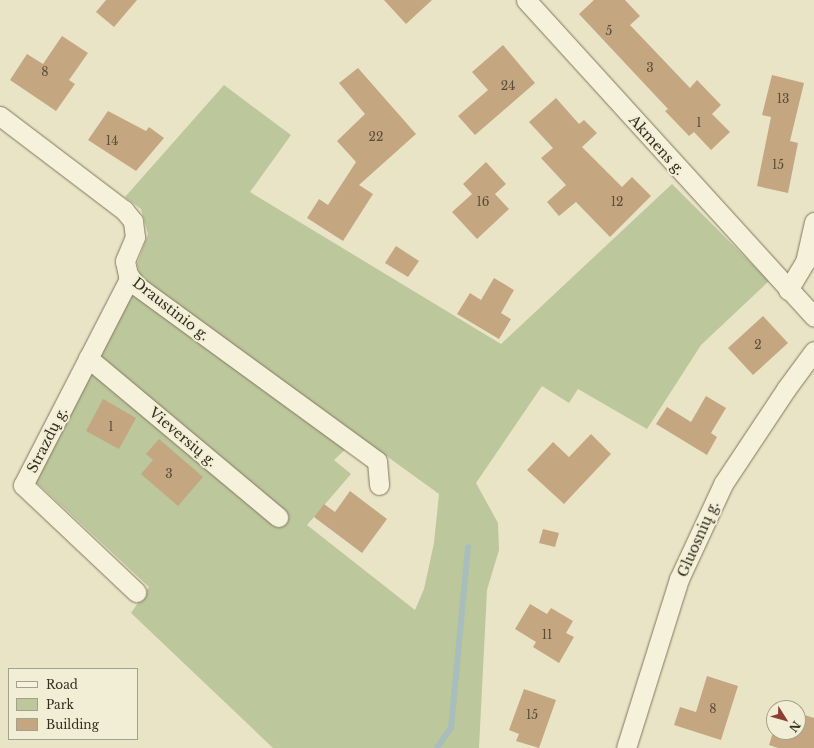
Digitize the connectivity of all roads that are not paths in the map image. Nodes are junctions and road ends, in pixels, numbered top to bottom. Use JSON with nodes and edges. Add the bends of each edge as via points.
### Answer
{"nodes":[{"id":1,"x":526,"y":0,"type":"edge"},
{"id":2,"x":0,"y":116,"type":"edge"},
{"id":3,"x":814,"y":222,"type":"edge"},
{"id":4,"x":130,"y":277,"type":"junction"},
{"id":5,"x":788,"y":290,"type":"junction"},
{"id":6,"x":814,"y":316,"type":"edge"},
{"id":7,"x":814,"y":351,"type":"edge"},
{"id":8,"x":88,"y":358,"type":"junction"},
{"id":9,"x":379,"y":485,"type":"dead end"},
{"id":10,"x":278,"y":517,"type":"dead end"},
{"id":11,"x":136,"y":592,"type":"dead end"},
{"id":12,"x":626,"y":748,"type":"edge"}],
"edges":[{"from":1,"to":5,"type":"street","name":"Akmens g."},
{"from":2,"to":4,"type":"street","name":"Draustinio g.","via":[[124,210],[133,221],[135,238],[125,261]]},
{"from":3,"to":5,"type":"street","via":[[805,262]]},
{"from":4,"to":8,"type":"street","name":"Strazdų g."},
{"from":4,"to":9,"type":"street","name":"Draustinio g.","via":[[137,286],[377,461]]},
{"from":5,"to":6,"type":"street","name":"Akmens g."},
{"from":7,"to":12,"type":"street","name":"Gluosnių g.","via":[[722,484],[679,579]]},
{"from":8,"to":10,"type":"street","name":"Vieversių g."},
{"from":8,"to":11,"type":"street","name":"Strazdų g.","via":[[23,485]]}]}
